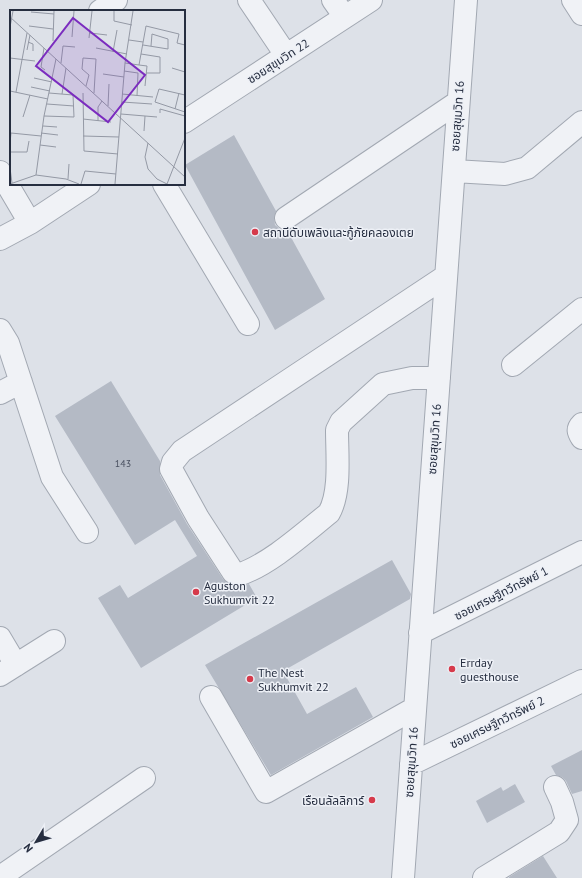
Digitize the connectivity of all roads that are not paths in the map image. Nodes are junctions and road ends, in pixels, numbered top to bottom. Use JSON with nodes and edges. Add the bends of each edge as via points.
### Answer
{"nodes":[{"id":1,"x":116,"y":0,"type":"edge"},
{"id":2,"x":249,"y":0,"type":"edge"},
{"id":3,"x":371,"y":0,"type":"edge"},
{"id":4,"x":466,"y":0,"type":"edge"},
{"id":5,"x":573,"y":0,"type":"edge"},
{"id":6,"x":339,"y":9,"type":"edge"},
{"id":7,"x":101,"y":10,"type":"edge"},
{"id":8,"x":582,"y":14,"type":"edge"},
{"id":9,"x":286,"y":55,"type":"junction"},
{"id":10,"x":458,"y":102,"type":"junction"},
{"id":11,"x":185,"y":121,"type":"edge"},
{"id":12,"x":582,"y":122,"type":"edge"},
{"id":13,"x":0,"y":172,"type":"edge"},
{"id":14,"x":454,"y":172,"type":"junction"},
{"id":15,"x":87,"y":185,"type":"edge"},
{"id":16,"x":165,"y":185,"type":"edge"},
{"id":17,"x":286,"y":218,"type":"dead end"},
{"id":18,"x":30,"y":223,"type":"junction"},
{"id":19,"x":0,"y":239,"type":"edge"},
{"id":20,"x":446,"y":276,"type":"junction"},
{"id":21,"x":582,"y":309,"type":"edge"},
{"id":22,"x":248,"y":324,"type":"dead end"},
{"id":23,"x":0,"y":330,"type":"edge"},
{"id":24,"x":513,"y":365,"type":"dead end"},
{"id":25,"x":439,"y":378,"type":"junction"},
{"id":26,"x":21,"y":382,"type":"junction"},
{"id":27,"x":0,"y":393,"type":"edge"},
{"id":28,"x":582,"y":424,"type":"edge"},
{"id":29,"x":582,"y":438,"type":"edge"},
{"id":30,"x":87,"y":532,"type":"dead end"},
{"id":31,"x":582,"y":552,"type":"edge"},
{"id":32,"x":420,"y":633,"type":"junction"},
{"id":33,"x":0,"y":638,"type":"edge"},
{"id":34,"x":54,"y":641,"type":"dead end"},
{"id":35,"x":8,"y":670,"type":"edge"},
{"id":36,"x":582,"y":681,"type":"edge"},
{"id":37,"x":211,"y":696,"type":"dead end"},
{"id":38,"x":415,"y":708,"type":"junction"},
{"id":39,"x":411,"y":764,"type":"junction"},
{"id":40,"x":144,"y":778,"type":"dead end"},
{"id":41,"x":555,"y":787,"type":"dead end"},
{"id":42,"x":0,"y":877,"type":"edge"},
{"id":43,"x":403,"y":878,"type":"edge"},
{"id":44,"x":484,"y":878,"type":"edge"}],
"edges":[{"from":1,"to":7,"type":"street"},
{"from":2,"to":9,"type":"street"},
{"from":3,"to":6,"type":"street","name":"ซอยสุขุมวิท 22"},
{"from":4,"to":10,"type":"street","name":"ซอยสุขุมวิท 16"},
{"from":5,"to":8,"type":"street"},
{"from":6,"to":9,"type":"street","name":"ซอยสุขุมวิท 22"},
{"from":9,"to":11,"type":"street","name":"ซอยสุขุมวิท 22"},
{"from":10,"to":14,"type":"street","name":"ซอยสุขุมวิท 16"},
{"from":10,"to":17,"type":"street"},
{"from":12,"to":14,"type":"street","via":[[527,168],[506,174]]},
{"from":13,"to":18,"type":"street"},
{"from":14,"to":20,"type":"street","name":"ซอยสุขุมวิท 16"},
{"from":15,"to":18,"type":"street"},
{"from":16,"to":22,"type":"street"},
{"from":18,"to":19,"type":"street"},
{"from":20,"to":25,"type":"street","name":"ซอยสุขุมวิท 16"},
{"from":20,"to":25,"type":"street","via":[[182,451],[171,469],[233,572],[238,575],[247,572],[287,546],[328,514],[333,507],[336,492],[337,430],[340,422],[383,384],[412,378]]},
{"from":21,"to":24,"type":"street"},
{"from":23,"to":26,"type":"street","via":[[8,343]]},
{"from":25,"to":32,"type":"street","name":"ซอยสุขุมวิท 16"},
{"from":26,"to":27,"type":"street"},
{"from":26,"to":30,"type":"street","via":[[52,477]]},
{"from":28,"to":29,"type":"street","via":[[578,432]]},
{"from":31,"to":32,"type":"street","name":"ซอยเศรษฐีทวีทรัพย์ 1"},
{"from":32,"to":38,"type":"street","name":"ซอยสุขุมวิท 16"},
{"from":33,"to":35,"type":"street"},
{"from":34,"to":35,"type":"street"},
{"from":36,"to":39,"type":"street","name":"ซอยเศรษฐีทวีทรัพย์ 2"},
{"from":37,"to":38,"type":"street","via":[[266,792]]},
{"from":38,"to":39,"type":"street","name":"ซอยสุขุมวิท 16"},
{"from":39,"to":43,"type":"street","name":"ซอยสุขุมวิท 16"},
{"from":40,"to":42,"type":"street"},
{"from":41,"to":44,"type":"street","via":[[567,820],[559,832]]}]}
